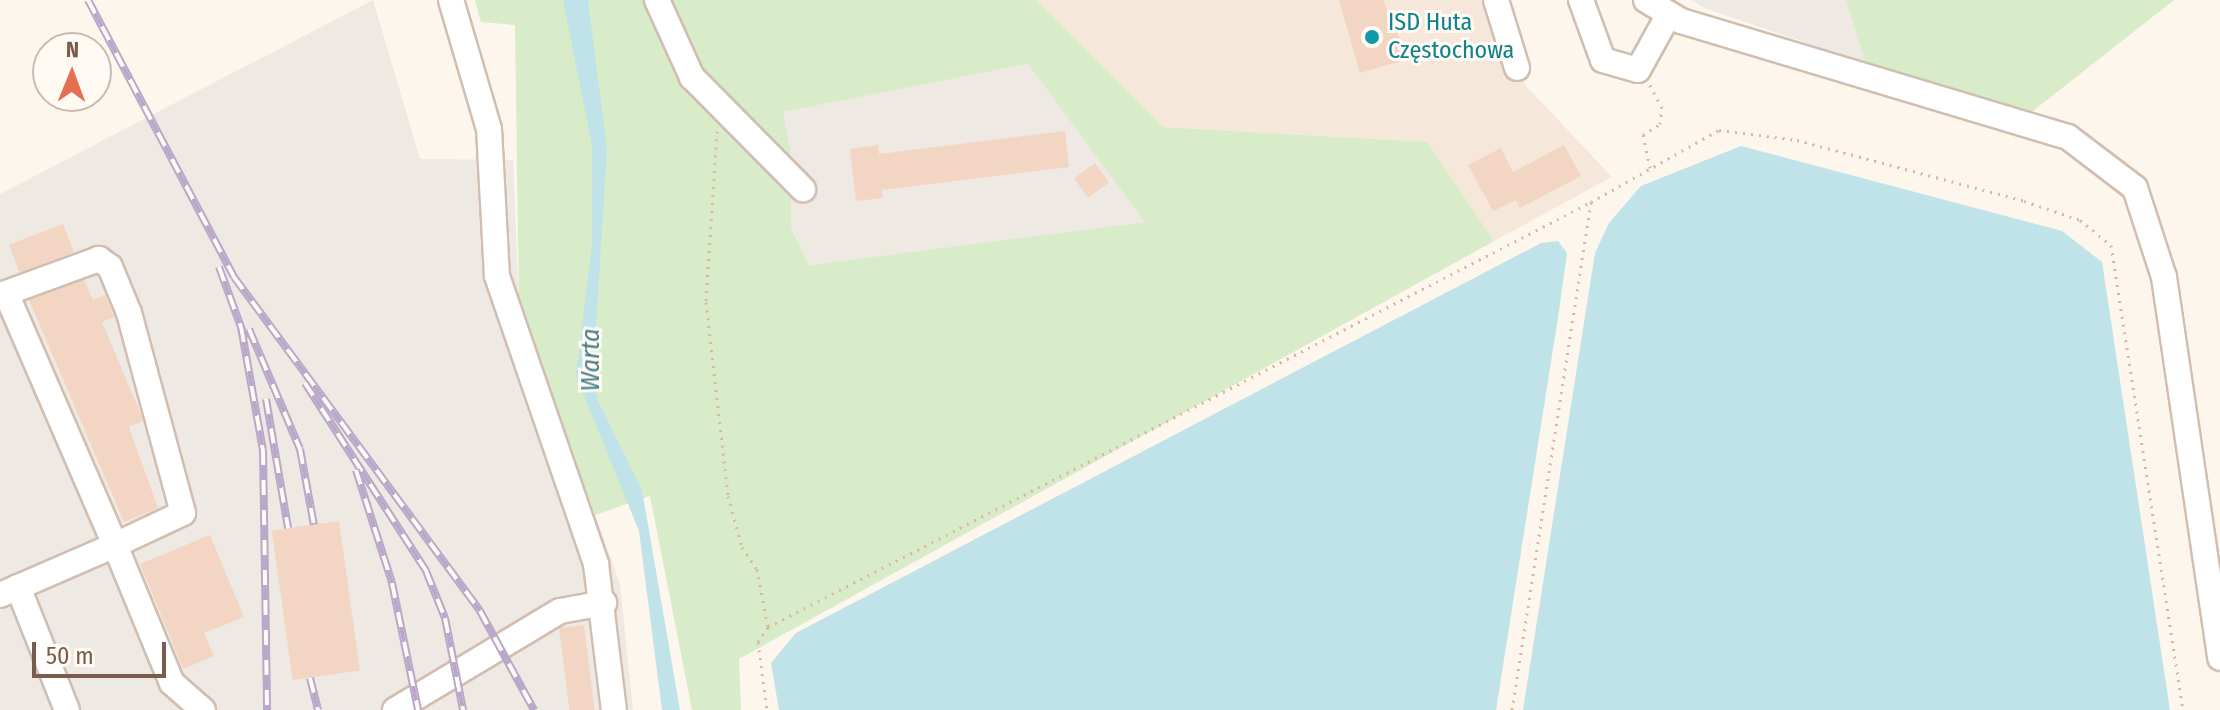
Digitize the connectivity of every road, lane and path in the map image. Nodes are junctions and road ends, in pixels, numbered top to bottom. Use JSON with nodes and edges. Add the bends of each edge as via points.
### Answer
{"nodes":[{"id":1,"x":451,"y":0,"type":"edge"},
{"id":2,"x":657,"y":0,"type":"edge"},
{"id":3,"x":1496,"y":0,"type":"edge"},
{"id":4,"x":1581,"y":0,"type":"edge"},
{"id":5,"x":1646,"y":0,"type":"edge"},
{"id":6,"x":1669,"y":14,"type":"junction"},
{"id":7,"x":1517,"y":68,"type":"dead end"},
{"id":8,"x":1638,"y":70,"type":"junction"},
{"id":9,"x":719,"y":110,"type":"junction"},
{"id":10,"x":1650,"y":169,"type":"junction"},
{"id":11,"x":803,"y":189,"type":"dead end"},
{"id":12,"x":1591,"y":202,"type":"junction"},
{"id":13,"x":115,"y":545,"type":"junction"},
{"id":14,"x":9,"y":591,"type":"edge"},
{"id":15,"x":604,"y":603,"type":"junction"},
{"id":16,"x":768,"y":627,"type":"junction"},
{"id":17,"x":2220,"y":658,"type":"edge"},
{"id":18,"x":67,"y":710,"type":"edge"},
{"id":19,"x":203,"y":710,"type":"edge"},
{"id":20,"x":395,"y":710,"type":"edge"},
{"id":21,"x":614,"y":710,"type":"edge"},
{"id":22,"x":767,"y":710,"type":"edge"},
{"id":23,"x":1512,"y":710,"type":"edge"},
{"id":24,"x":2183,"y":710,"type":"edge"}],
"edges":[{"from":1,"to":15,"type":"street","via":[[489,129],[497,276]]},
{"from":2,"to":9,"type":"street","via":[[692,77]]},
{"from":3,"to":7,"type":"street"},
{"from":4,"to":8,"type":"street","via":[[1603,60]]},
{"from":5,"to":6,"type":"street"},
{"from":6,"to":8,"type":"street"},
{"from":6,"to":17,"type":"street","via":[[2068,137],[2135,188],[2164,277]]},
{"from":8,"to":10,"type":"path","via":[[1662,108],[1660,124],[1643,135]]},
{"from":9,"to":11,"type":"street"},
{"from":9,"to":16,"type":"path","via":[[706,302],[728,496],[742,547],[757,569]]},
{"from":10,"to":12,"type":"path"},
{"from":10,"to":24,"type":"path","via":[[1719,130],[1797,140],[2024,201],[2080,220],[2111,245]]},
{"from":12,"to":16,"type":"path"},
{"from":12,"to":23,"type":"path"},
{"from":13,"to":13,"type":"street","via":[[6,293],[84,260],[110,267],[122,289],[183,513]]},
{"from":13,"to":14,"type":"street"},
{"from":13,"to":19,"type":"street","via":[[172,683]]},
{"from":14,"to":18,"type":"street"},
{"from":15,"to":20,"type":"street","via":[[560,611]]},
{"from":15,"to":21,"type":"street"},
{"from":16,"to":22,"type":"path","via":[[758,642]]}]}
